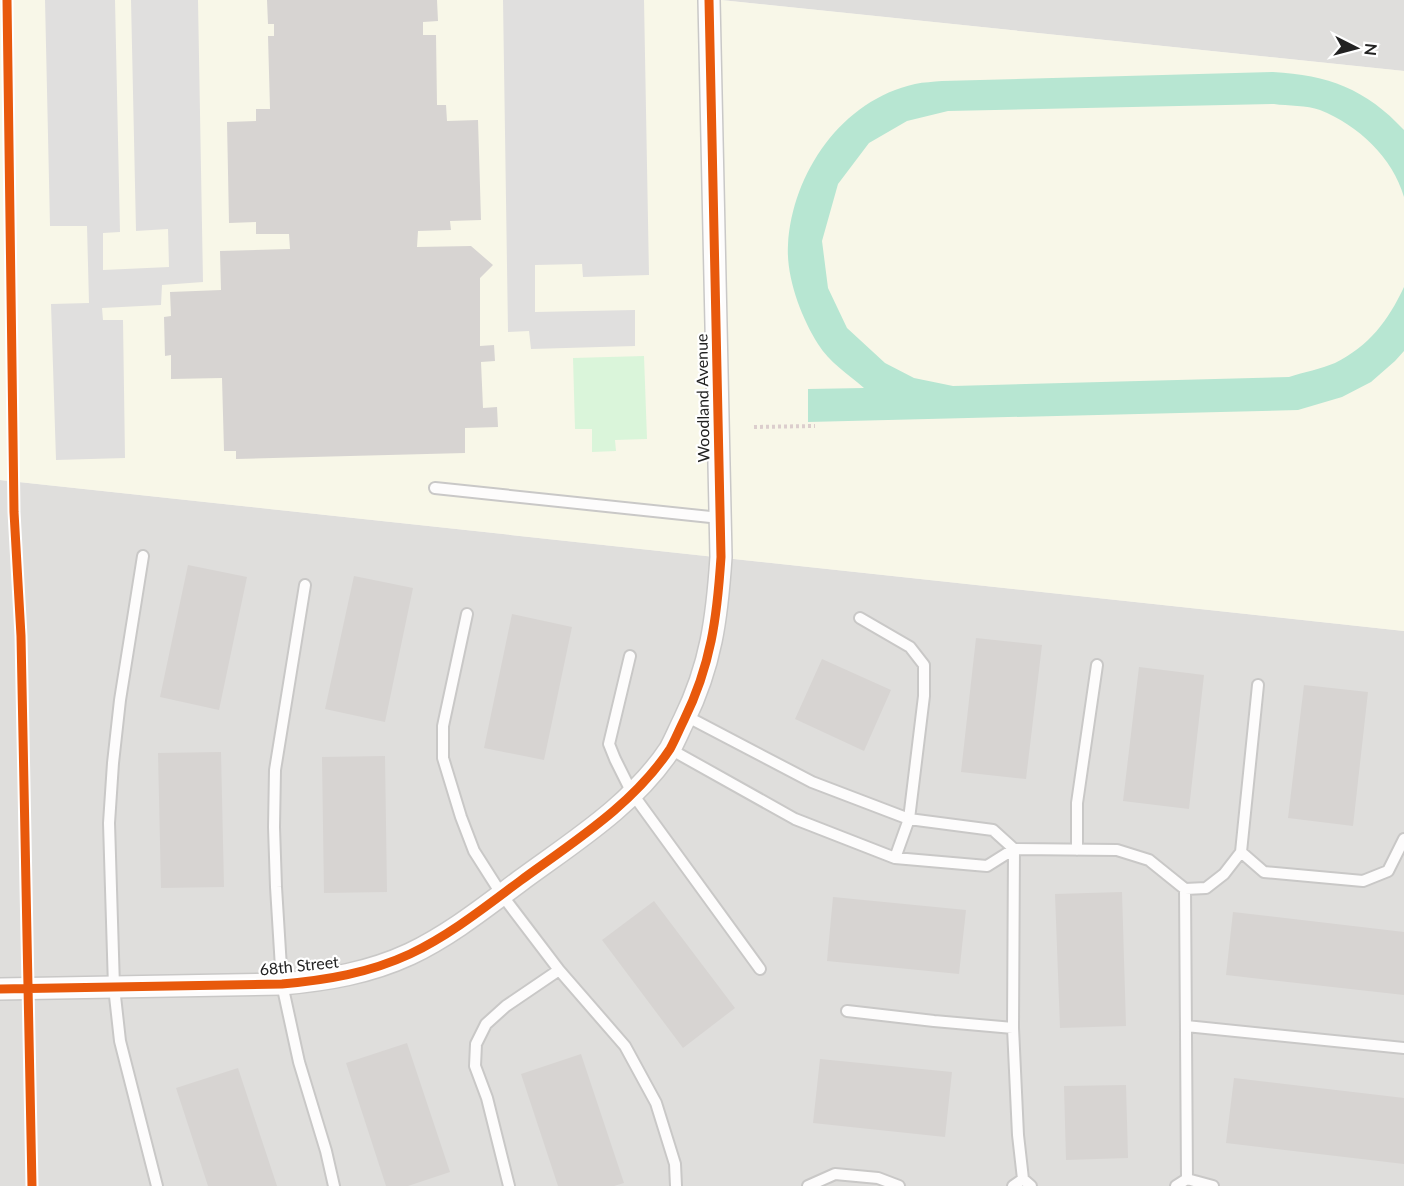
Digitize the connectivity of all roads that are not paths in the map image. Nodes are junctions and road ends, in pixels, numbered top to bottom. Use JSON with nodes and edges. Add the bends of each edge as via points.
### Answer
{"nodes":[{"id":1,"x":709,"y":0,"type":"edge"},
{"id":2,"x":435,"y":488,"type":"dead end"},
{"id":3,"x":720,"y":518,"type":"junction"},
{"id":4,"x":143,"y":556,"type":"dead end"},
{"id":5,"x":305,"y":585,"type":"dead end"},
{"id":6,"x":467,"y":614,"type":"dead end"},
{"id":7,"x":860,"y":618,"type":"dead end"},
{"id":8,"x":630,"y":656,"type":"dead end"},
{"id":9,"x":1096,"y":665,"type":"dead end"},
{"id":10,"x":1258,"y":685,"type":"dead end"},
{"id":11,"x":686,"y":717,"type":"junction"},
{"id":12,"x":670,"y":749,"type":"junction"},
{"id":13,"x":639,"y":785,"type":"junction"},
{"id":14,"x":909,"y":819,"type":"junction"},
{"id":15,"x":1404,"y":839,"type":"edge"},
{"id":16,"x":1014,"y":849,"type":"junction"},
{"id":17,"x":1077,"y":850,"type":"junction"},
{"id":18,"x":1241,"y":852,"type":"junction"},
{"id":19,"x":895,"y":858,"type":"junction"},
{"id":20,"x":1185,"y":889,"type":"junction"},
{"id":21,"x":502,"y":895,"type":"junction"},
{"id":22,"x":760,"y":969,"type":"dead end"},
{"id":23,"x":559,"y":970,"type":"junction"},
{"id":24,"x":282,"y":984,"type":"junction"},
{"id":25,"x":114,"y":987,"type":"junction"},
{"id":26,"x":0,"y":989,"type":"edge"},
{"id":27,"x":847,"y":1011,"type":"dead end"},
{"id":28,"x":1185,"y":1026,"type":"junction"},
{"id":29,"x":1013,"y":1028,"type":"junction"},
{"id":30,"x":1404,"y":1048,"type":"edge"},
{"id":31,"x":1186,"y":1179,"type":"junction"},
{"id":32,"x":1027,"y":1183,"type":"edge"},
{"id":33,"x":157,"y":1186,"type":"edge"},
{"id":34,"x":334,"y":1186,"type":"edge"},
{"id":35,"x":509,"y":1186,"type":"edge"},
{"id":36,"x":676,"y":1186,"type":"edge"},
{"id":37,"x":807,"y":1186,"type":"edge"},
{"id":38,"x":899,"y":1186,"type":"edge"},
{"id":39,"x":1013,"y":1186,"type":"edge"},
{"id":40,"x":1176,"y":1186,"type":"edge"},
{"id":41,"x":1213,"y":1186,"type":"edge"}],
"edges":[{"from":1,"to":3,"type":"street","name":"Woodland Avenue"},
{"from":2,"to":3,"type":"lane"},
{"from":3,"to":11,"type":"street","name":"Woodland Avenue","via":[[717,615],[708,658]]},
{"from":4,"to":25,"type":"lane","via":[[113,763],[109,823]]},
{"from":5,"to":24,"type":"lane","via":[[275,770],[274,847]]},
{"from":6,"to":21,"type":"lane","via":[[443,726],[443,758],[474,851]]},
{"from":7,"to":14,"type":"lane","via":[[910,647],[924,665],[924,696]]},
{"from":8,"to":13,"type":"lane","via":[[609,744],[615,759]]},
{"from":9,"to":17,"type":"lane","via":[[1077,803]]},
{"from":10,"to":18,"type":"lane"},
{"from":11,"to":12,"type":"street","name":"Woodland Avenue"},
{"from":11,"to":14,"type":"lane","via":[[812,782]]},
{"from":12,"to":13,"type":"street","name":"Woodland Avenue"},
{"from":12,"to":19,"type":"lane","via":[[795,819]]},
{"from":13,"to":21,"type":"street","name":"68th Street","via":[[599,823]]},
{"from":13,"to":22,"type":"lane"},
{"from":14,"to":16,"type":"lane","via":[[993,830]]},
{"from":14,"to":19,"type":"lane"},
{"from":15,"to":18,"type":"lane","via":[[1388,871],[1363,881],[1264,872]]},
{"from":16,"to":17,"type":"lane"},
{"from":16,"to":19,"type":"lane","via":[[987,866]]},
{"from":16,"to":29,"type":"lane"},
{"from":17,"to":20,"type":"lane","via":[[1117,850],[1149,860]]},
{"from":18,"to":20,"type":"lane","via":[[1224,874],[1206,888]]},
{"from":20,"to":28,"type":"lane"},
{"from":21,"to":23,"type":"lane"},
{"from":21,"to":24,"type":"street","name":"68th Street","via":[[410,954],[370,970],[325,981]]},
{"from":23,"to":35,"type":"lane","via":[[506,1006],[486,1024],[476,1044],[476,1066]]},
{"from":23,"to":36,"type":"lane","via":[[625,1046],[656,1103],[675,1164]]},
{"from":24,"to":25,"type":"street","name":"68th Street"},
{"from":24,"to":34,"type":"lane"},
{"from":25,"to":26,"type":"street","name":"68th Street"},
{"from":25,"to":33,"type":"lane","via":[[120,1041]]},
{"from":27,"to":29,"type":"lane"},
{"from":28,"to":30,"type":"lane"},
{"from":28,"to":31,"type":"lane"},
{"from":29,"to":32,"type":"lane","via":[[1018,1135]]},
{"from":31,"to":40,"type":"lane"},
{"from":31,"to":41,"type":"lane"},
{"from":32,"to":39,"type":"lane"},
{"from":37,"to":38,"type":"lane","via":[[835,1174],[878,1178]]}]}
